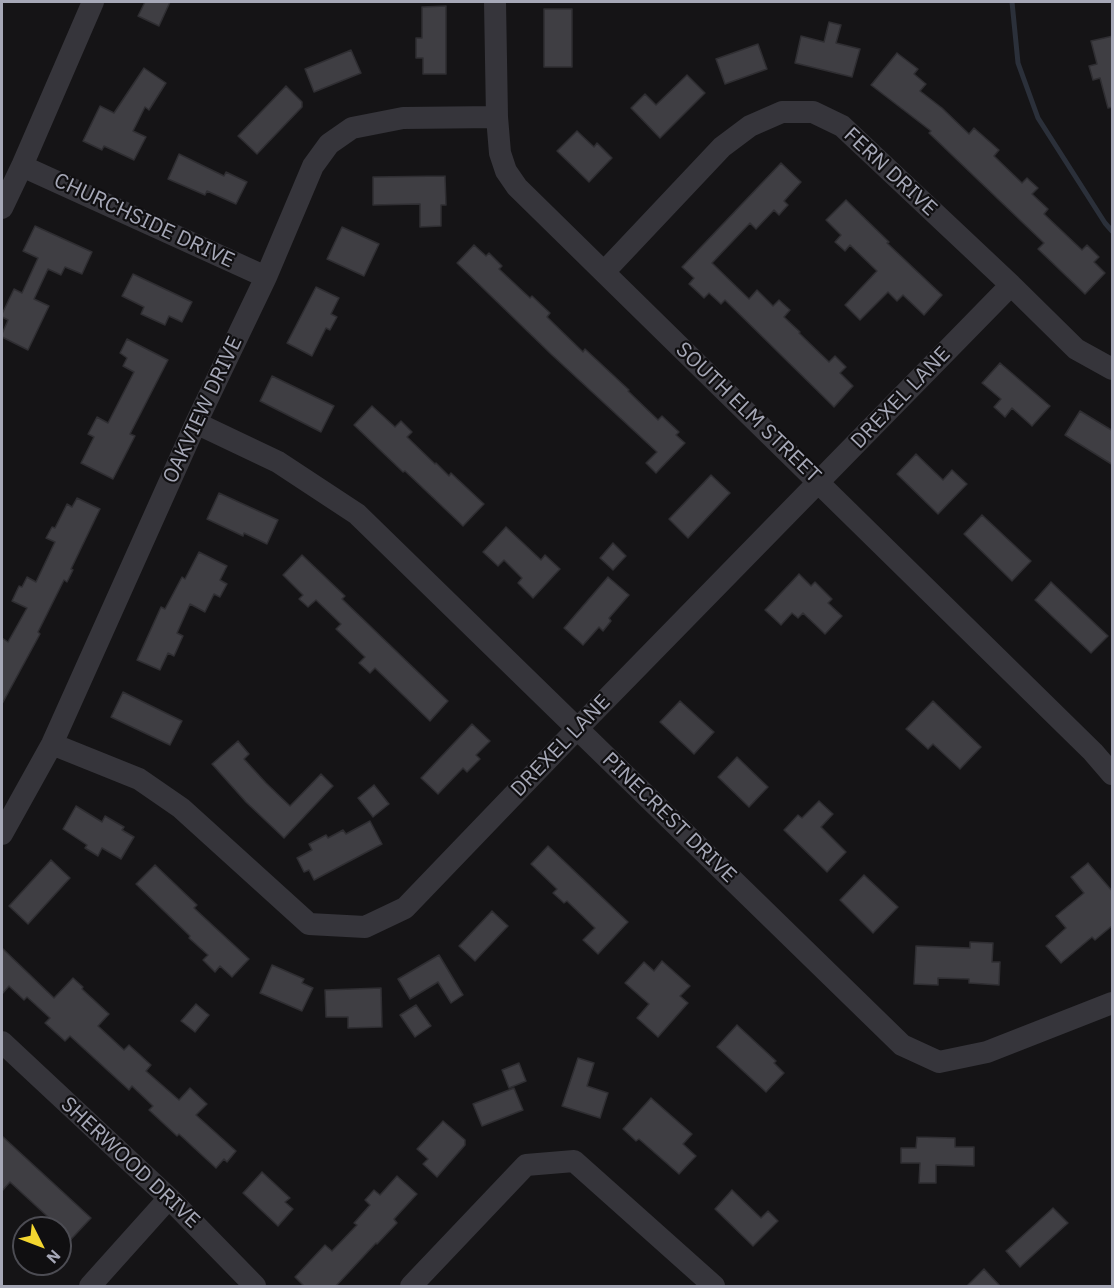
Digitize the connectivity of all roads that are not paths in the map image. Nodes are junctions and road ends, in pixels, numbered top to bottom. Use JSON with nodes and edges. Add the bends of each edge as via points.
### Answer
{"nodes":[{"id":1,"x":93,"y":2,"type":"edge"},
{"id":2,"x":495,"y":2,"type":"edge"},
{"id":3,"x":497,"y":117,"type":"junction"},
{"id":4,"x":22,"y":166,"type":"junction"},
{"id":5,"x":2,"y":208,"type":"edge"},
{"id":6,"x":604,"y":272,"type":"junction"},
{"id":7,"x":266,"y":277,"type":"junction"},
{"id":8,"x":1011,"y":285,"type":"junction"},
{"id":9,"x":1113,"y":369,"type":"edge"},
{"id":10,"x":196,"y":423,"type":"junction"},
{"id":11,"x":818,"y":482,"type":"junction"},
{"id":12,"x":577,"y":729,"type":"junction"},
{"id":13,"x":52,"y":744,"type":"junction"},
{"id":14,"x":1113,"y":774,"type":"edge"},
{"id":15,"x":2,"y":834,"type":"edge"},
{"id":16,"x":1113,"y":1003,"type":"edge"},
{"id":17,"x":2,"y":1042,"type":"edge"},
{"id":18,"x":169,"y":1198,"type":"junction"},
{"id":19,"x":90,"y":1287,"type":"edge"},
{"id":20,"x":255,"y":1287,"type":"edge"},
{"id":21,"x":411,"y":1287,"type":"edge"},
{"id":22,"x":714,"y":1287,"type":"edge"}],
"edges":[{"from":1,"to":4,"type":"street"},
{"from":2,"to":3,"type":"street","name":"SOUTH ELM STREET"},
{"from":3,"to":6,"type":"street","name":"SOUTH ELM STREET","via":[[500,153],[517,187]]},
{"from":3,"to":7,"type":"street","name":"OAKVIEW DRIVE","via":[[403,118],[352,128],[330,144],[313,166]]},
{"from":4,"to":5,"type":"street"},
{"from":4,"to":7,"type":"street","name":"CHURCHSIDE DRIVE"},
{"from":6,"to":8,"type":"street","name":"FERN DRIVE","via":[[722,147],[750,126],[782,112],[813,112],[842,126]]},
{"from":6,"to":11,"type":"street","name":"SOUTH ELM STREET"},
{"from":7,"to":10,"type":"street","name":"OAKVIEW DRIVE"},
{"from":8,"to":9,"type":"street","name":"FERN DRIVE","via":[[1076,349]]},
{"from":8,"to":11,"type":"street","name":"DREXEL LANE"},
{"from":10,"to":12,"type":"street","name":"PINECREST DRIVE","via":[[278,462],[357,514]]},
{"from":10,"to":13,"type":"street","name":"OAKVIEW DRIVE"},
{"from":11,"to":12,"type":"street","name":"DREXEL LANE"},
{"from":11,"to":14,"type":"street","name":"SOUTH ELM STREET"},
{"from":12,"to":13,"type":"street","name":"DREXEL LANE","via":[[405,908],[365,927],[309,924],[181,808],[139,779]]},
{"from":12,"to":16,"type":"street","name":"PINECREST DRIVE","via":[[902,1045],[939,1062],[987,1052]]},
{"from":13,"to":15,"type":"street","name":"OAKVIEW DRIVE"},
{"from":17,"to":18,"type":"street","name":"SHERWOOD DRIVE"},
{"from":18,"to":19,"type":"street"},
{"from":18,"to":20,"type":"street","name":"SHERWOOD DRIVE"},
{"from":21,"to":22,"type":"street","via":[[526,1165],[574,1161]]}]}
